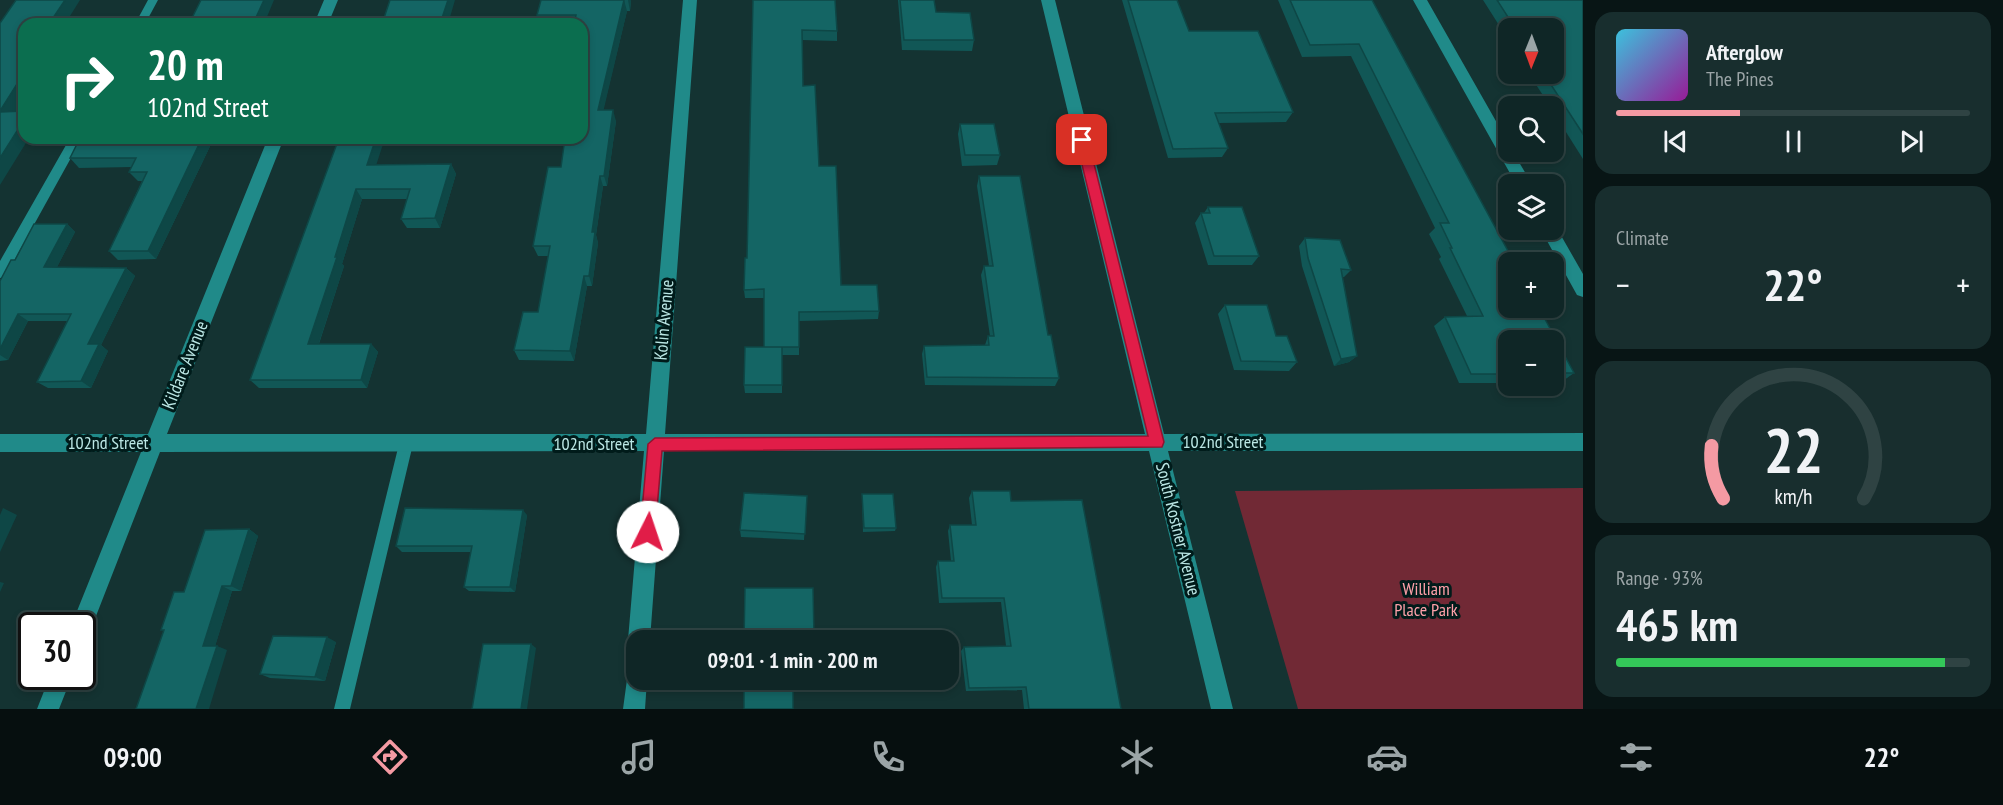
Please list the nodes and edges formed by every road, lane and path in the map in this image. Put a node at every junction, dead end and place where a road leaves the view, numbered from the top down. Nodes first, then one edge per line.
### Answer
1 (153, 0) edge
2 (331, 0) edge
3 (690, 0) edge
4 (1048, 0) edge
5 (1420, 0) edge
6 (143, 18) edge
7 (324, 18) edge
8 (73, 144) edge
9 (274, 144) edge
10 (1518, 174) edge
11 (1555, 240) edge
12 (0, 273) edge
13 (1583, 290) edge
14 (154, 442) junction
15 (1156, 442) junction
16 (1583, 442) edge
17 (0, 443) edge
18 (406, 444) junction
19 (655, 444) junction
20 (87, 612) edge
21 (640, 630) edge
22 (55, 690) edge
23 (635, 690) edge
24 (48, 709) edge
25 (342, 709) edge
26 (634, 709) edge
27 (1222, 709) edge

1 - 6 lane
2 - 7 street
3 - 19 street, Kolin Avenue
4 - 15 street, South Kostner Avenue
5 - 10 street
8 - 12 lane
9 - 14 street, Kildare Avenue
11 - 13 street
14 - 17 street, 102nd Street
14 - 18 street, 102nd Street
14 - 20 street, Kildare Avenue
15 - 16 street, 102nd Street
15 - 19 street, 102nd Street
15 - 27 street, South Kostner Avenue
18 - 19 street, 102nd Street
18 - 25 lane
19 - 21 street, Kolin Avenue
22 - 24 street
23 - 26 street

